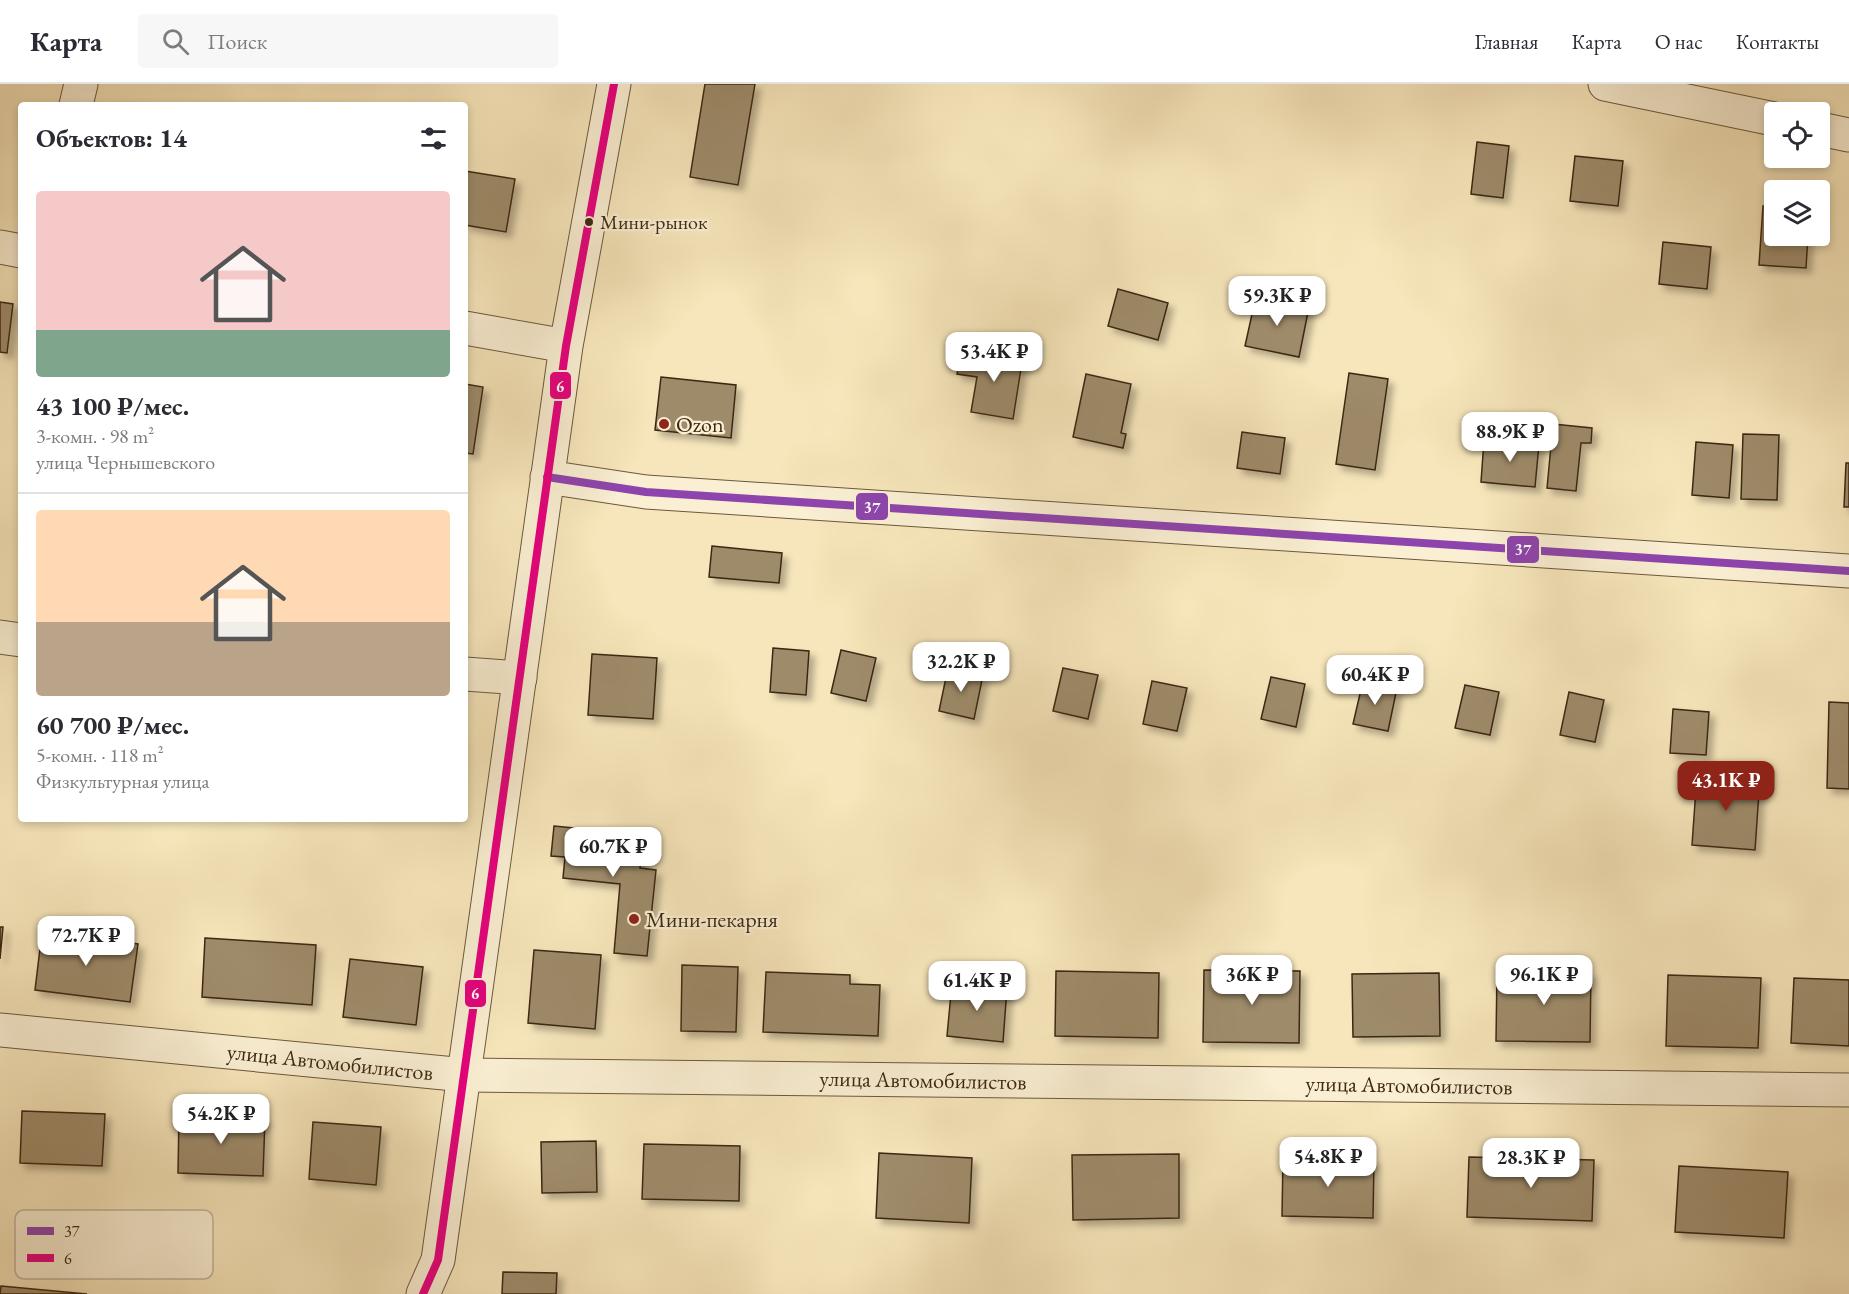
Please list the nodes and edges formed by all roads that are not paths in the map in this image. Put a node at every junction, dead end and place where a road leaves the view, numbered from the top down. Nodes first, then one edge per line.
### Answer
1 (81, 84) edge
2 (614, 84) edge
3 (1605, 84) edge
4 (77, 102) edge
5 (1764, 117) edge
6 (1830, 131) edge
7 (1849, 135) edge
8 (0, 247) edge
9 (18, 250) edge
10 (468, 329) edge
11 (566, 346) junction
12 (547, 477) junction
13 (1849, 571) edge
14 (0, 637) edge
15 (18, 640) edge
16 (468, 674) edge
17 (520, 678) junction
18 (0, 1030) edge
19 (465, 1075) junction
20 (1849, 1090) edge
21 (423, 1294) edge

1 - 4 street
2 - 11 street
3 - 5 street
6 - 7 street
8 - 9 street
10 - 11 street
11 - 12 street
12 - 13 street
12 - 17 street
14 - 15 street
16 - 17 street
17 - 19 street
18 - 19 street, улица Автомобилистов
19 - 20 street, улица Автомобилистов
19 - 21 street

